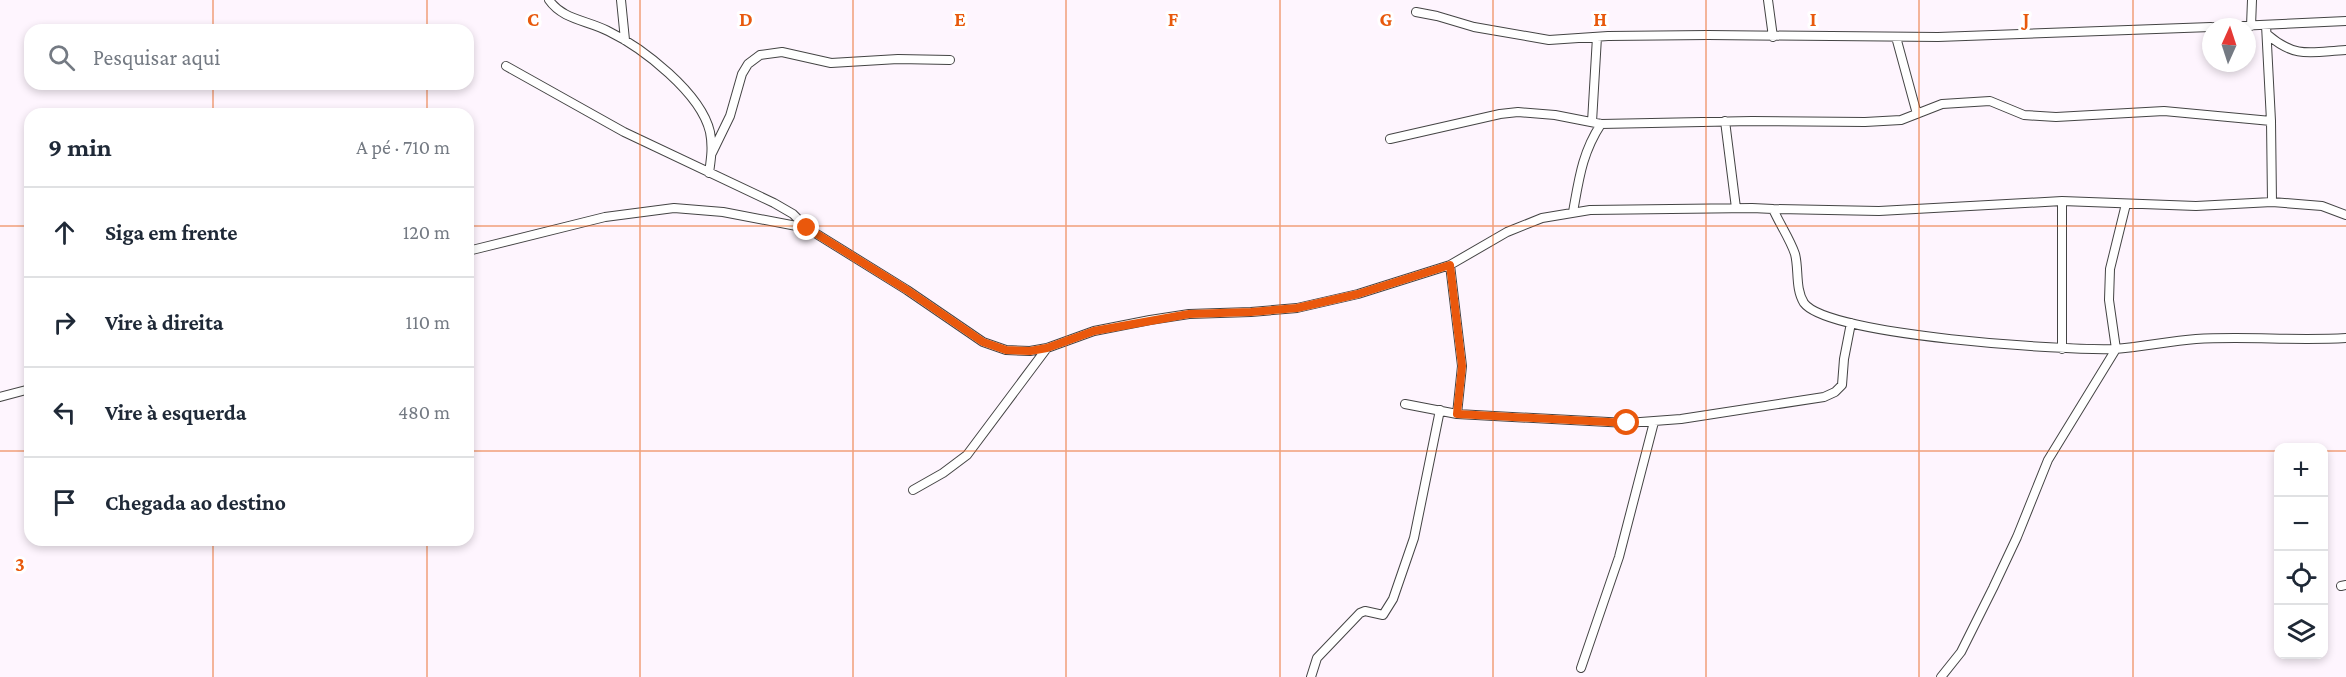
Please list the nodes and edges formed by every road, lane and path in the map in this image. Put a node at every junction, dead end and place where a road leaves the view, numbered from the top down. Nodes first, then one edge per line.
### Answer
1 (549, 0) edge
2 (621, 0) edge
3 (1768, 0) edge
4 (2252, 0) edge
5 (1416, 12) dead end
6 (2251, 18) edge
7 (2346, 21) edge
8 (2202, 27) edge
9 (2256, 27) edge
10 (2267, 30) junction
11 (1597, 37) junction
12 (1773, 37) junction
13 (1896, 37) junction
14 (625, 40) junction
15 (2346, 50) edge
16 (950, 60) dead end
17 (506, 66) dead end
18 (1917, 114) junction
19 (2271, 121) junction
20 (1725, 122) junction
21 (1596, 123) junction
22 (1390, 140) dead end
23 (712, 153) junction
24 (709, 173) junction
25 (2062, 201) junction
26 (2272, 202) junction
27 (2126, 204) junction
28 (1736, 208) junction
29 (1773, 209) junction
30 (1573, 212) junction
31 (2346, 215) edge
32 (807, 228) junction
33 (474, 249) edge
34 (1450, 265) junction
35 (1851, 323) junction
36 (2346, 338) edge
37 (1047, 348) junction
38 (2062, 348) junction
39 (2116, 349) junction
40 (24, 391) edge
41 (0, 397) edge
42 (1405, 404) dead end
43 (1440, 410) junction
44 (1457, 414) junction
45 (1654, 422) junction
46 (913, 490) dead end
47 (1581, 668) dead end
48 (1311, 677) edge
49 (1941, 677) edge

1 - 14 street
2 - 14 street
3 - 12 street
4 - 6 street
5 - 11 street
7 - 10 street
8 - 13 street
9 - 10 street
10 - 15 street
10 - 19 street
11 - 12 street
11 - 21 street
12 - 13 street
13 - 18 street
14 - 23 street
16 - 23 street
17 - 24 street
18 - 19 street
18 - 20 street
19 - 26 street
20 - 21 street
20 - 28 street
21 - 22 street
21 - 30 street
23 - 24 street
24 - 32 street
25 - 27 street
25 - 29 street
25 - 38 street
26 - 27 street
26 - 31 street
27 - 39 street
28 - 29 street
28 - 30 street
29 - 35 street
30 - 34 street
32 - 33 street
32 - 37 street
34 - 37 street
34 - 44 street
35 - 38 street
35 - 45 street
36 - 39 street
37 - 46 street
38 - 39 street
39 - 49 street
40 - 41 street
42 - 43 street
43 - 44 street
43 - 48 street
44 - 45 street
45 - 47 street

